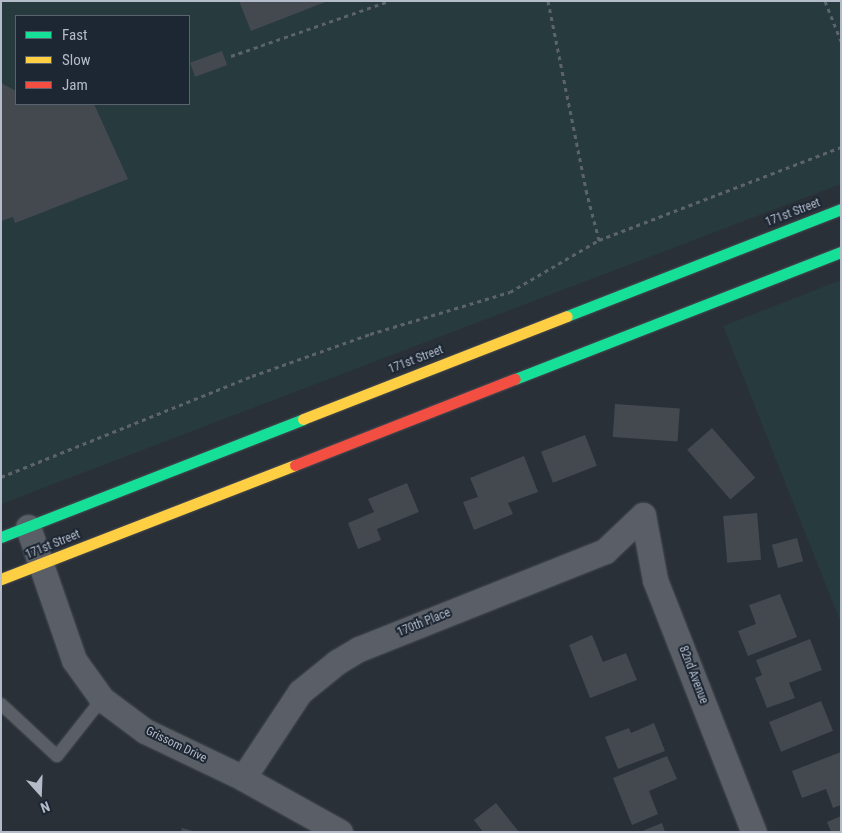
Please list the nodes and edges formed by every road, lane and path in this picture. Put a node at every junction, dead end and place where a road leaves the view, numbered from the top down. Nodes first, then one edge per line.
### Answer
1 (389, 1) edge
2 (548, 1) edge
3 (825, 1) edge
4 (841, 41) edge
5 (231, 56) dead end
6 (841, 147) edge
7 (841, 209) edge
8 (600, 240) junction
9 (841, 252) edge
10 (1, 477) edge
11 (643, 515) joint
12 (28, 527) junction
13 (1, 537) edge
14 (41, 565) junction
15 (1, 580) edge
16 (102, 699) junction
17 (1, 704) edge
18 (243, 778) junction
19 (340, 832) edge
20 (754, 832) edge

1 - 5 path
2 - 8 path
3 - 4 path
6 - 8 path
7 - 12 street, 171st Street
8 - 10 path
9 - 14 street, 171st Street
11 - 18 street, 170th Place
11 - 20 street, 82nd Avenue
12 - 13 street, 171st Street
12 - 14 street, Grissom Drive
14 - 15 street, 171st Street
14 - 16 street, Grissom Drive
16 - 17 lane
16 - 18 street, Grissom Drive
18 - 19 street, Grissom Drive

